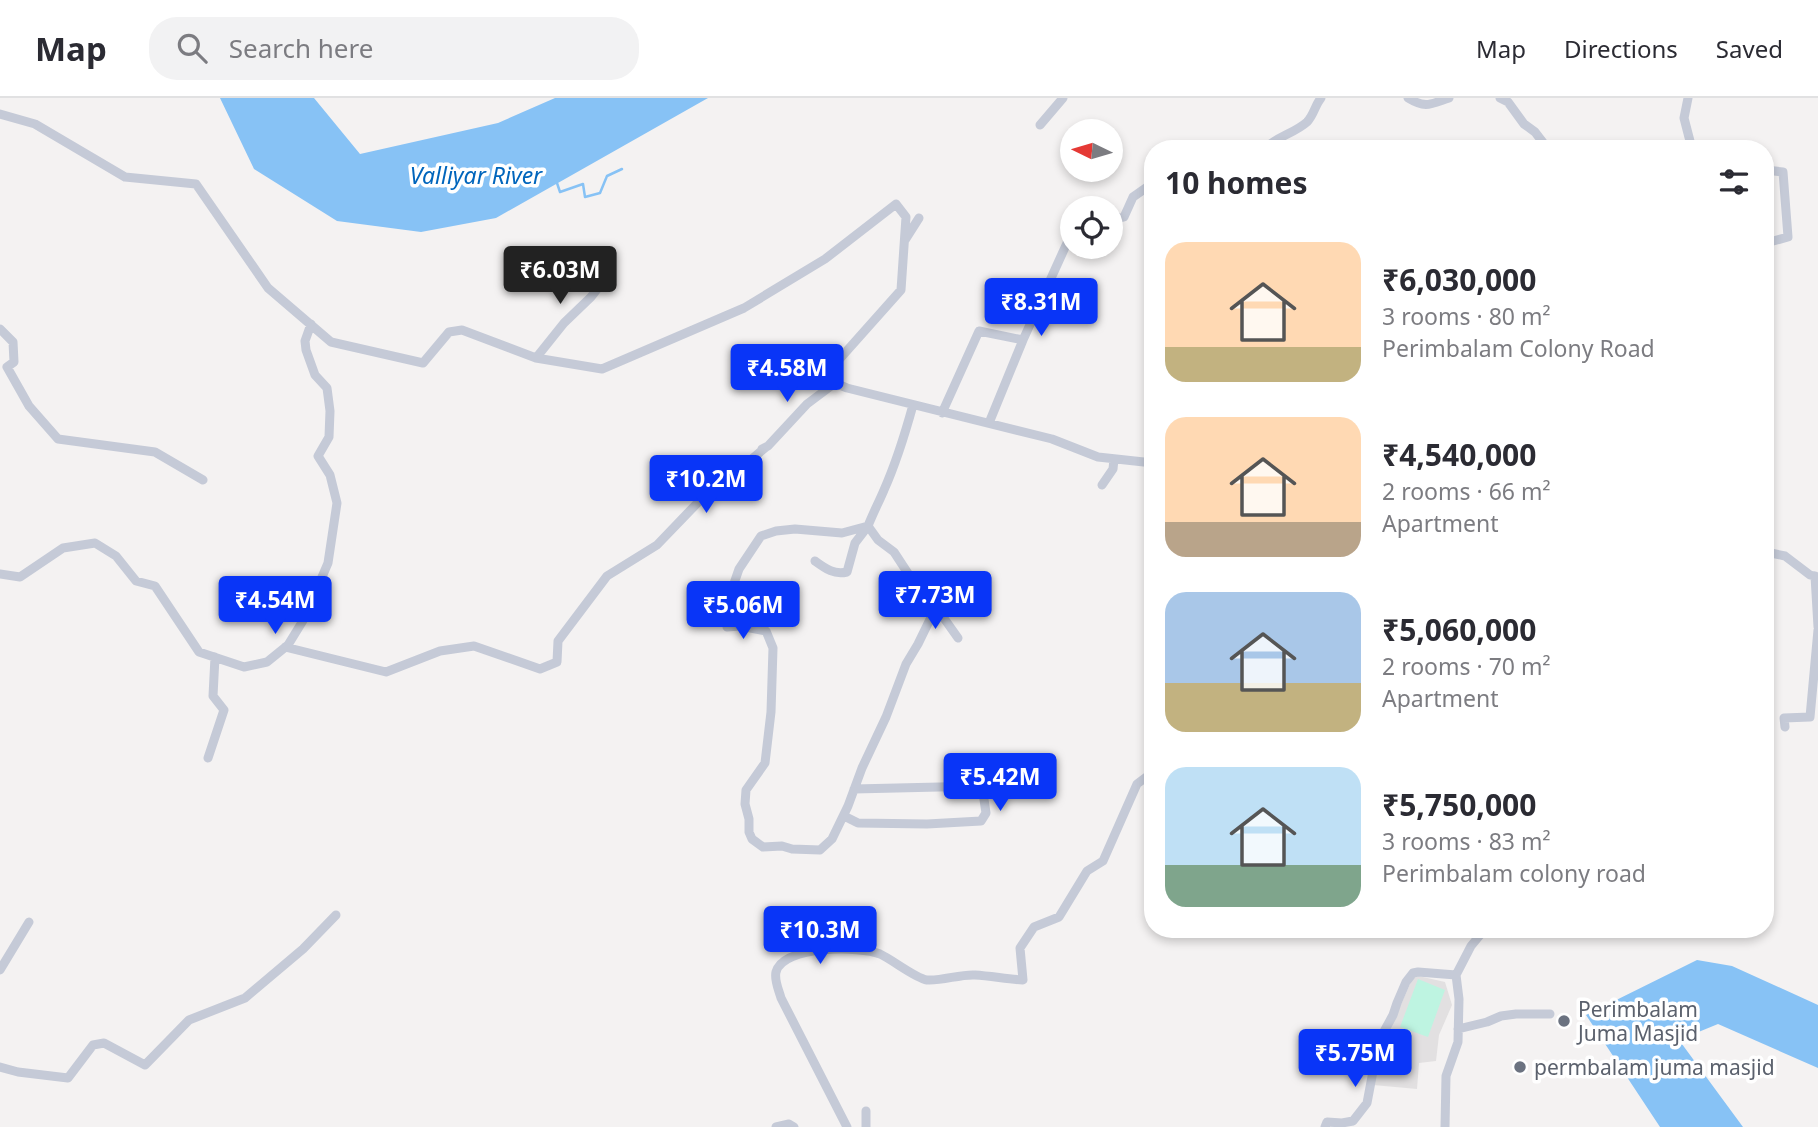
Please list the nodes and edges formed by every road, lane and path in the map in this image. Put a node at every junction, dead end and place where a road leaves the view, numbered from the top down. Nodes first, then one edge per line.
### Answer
1 (1063, 98) edge
2 (1321, 98) edge
3 (1408, 98) edge
4 (1449, 98) edge
5 (1500, 98) edge
6 (1688, 98) edge
7 (0, 114) edge
8 (1040, 125) dead end
9 (1276, 140) edge
10 (1541, 140) edge
11 (1690, 140) edge
12 (1774, 171) edge
13 (1144, 189) edge
14 (1123, 217) edge
15 (919, 218) dead end
16 (904, 241) junction
17 (1774, 241) edge
18 (1060, 258) edge
19 (609, 274) dead end
20 (311, 324) junction
21 (0, 330) edge
22 (1023, 340) junction
23 (536, 358) junction
24 (835, 383) junction
25 (912, 405) junction
26 (942, 413) junction
27 (989, 422) junction
28 (1114, 459) junction
29 (1144, 462) edge
30 (204, 480) dead end
31 (1102, 485) dead end
32 (868, 526) junction
33 (1774, 554) edge
34 (815, 561) dead end
35 (0, 574) edge
36 (1816, 576) edge
37 (936, 607) junction
38 (1818, 628) edge
39 (958, 638) dead end
40 (285, 647) junction
41 (215, 657) junction
42 (1814, 720) edge
43 (1785, 727) dead end
44 (208, 758) dead end
45 (1144, 779) edge
46 (854, 789) junction
47 (844, 816) junction
48 (336, 915) dead end
49 (29, 922) dead end
50 (1478, 938) edge
51 (0, 970) edge
52 (1456, 975) junction
53 (1550, 1014) dead end
54 (1458, 1029) junction
55 (0, 1067) edge
56 (866, 1111) dead end
57 (776, 1127) edge
58 (794, 1127) edge
59 (847, 1127) edge
60 (866, 1127) edge
61 (1325, 1127) edge
62 (1445, 1127) edge

1 - 8 street
2 - 9 street
3 - 4 street
5 - 10 street
6 - 11 street
7 - 20 street
12 - 17 street
13 - 14 street
15 - 16 street
16 - 23 street
16 - 24 street
18 - 22 street
19 - 23 street
20 - 23 street
20 - 40 street
21 - 30 street
22 - 26 street
22 - 27 street
24 - 25 street
24 - 40 street
25 - 26 street
25 - 32 street
26 - 27 street
27 - 28 street
28 - 29 street
28 - 31 street
32 - 34 street
32 - 37 street
32 - 47 street
33 - 36 street
35 - 41 street
36 - 38 street
37 - 39 street
37 - 46 street
38 - 42 street
40 - 41 street
41 - 44 street
42 - 43 street
45 - 59 street
46 - 47 street
46 - 47 street
48 - 55 street
49 - 51 street
50 - 52 street
52 - 54 street
52 - 61 street
53 - 54 street
54 - 62 street
56 - 60 street
57 - 58 street

